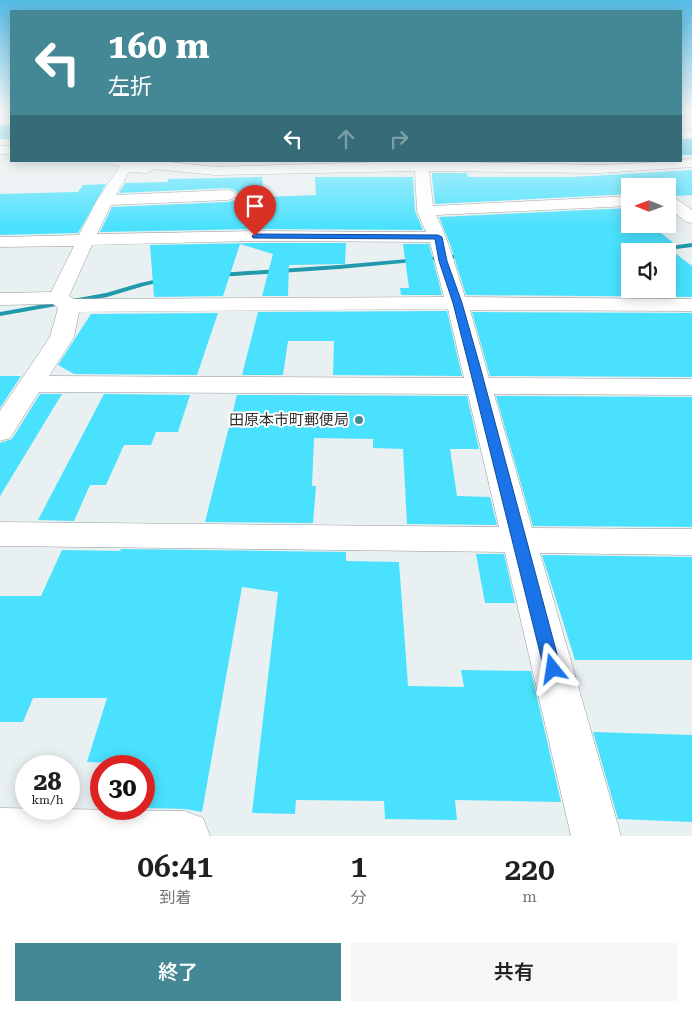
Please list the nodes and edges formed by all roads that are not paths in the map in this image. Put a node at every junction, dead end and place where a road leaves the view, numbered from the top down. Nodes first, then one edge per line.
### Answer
1 (123, 162) edge
2 (692, 163) edge
3 (421, 164) edge
4 (170, 168) junction
5 (228, 195) dead end
6 (692, 198) edge
7 (676, 199) edge
8 (105, 200) junction
9 (621, 201) edge
10 (676, 205) edge
11 (425, 211) junction
12 (692, 218) edge
13 (438, 237) junction
14 (87, 240) junction
15 (0, 242) edge
16 (0, 299) edge
17 (64, 302) junction
18 (458, 303) junction
19 (692, 305) edge
20 (32, 384) junction
21 (480, 386) junction
22 (692, 387) edge
23 (0, 432) edge
24 (0, 534) edge
25 (519, 540) junction
26 (692, 542) edge
27 (0, 833) edge
28 (185, 836) edge
29 (596, 836) edge

1 - 4 street
2 - 3 street
3 - 4 street
3 - 11 street
4 - 8 street
5 - 8 street
6 - 7 street
8 - 14 street
9 - 11 street
10 - 12 street
11 - 13 street
13 - 14 street
13 - 18 street
14 - 15 street
14 - 17 street
16 - 17 street
17 - 18 street
17 - 20 street
18 - 19 street
18 - 21 street
20 - 21 street
20 - 23 street
21 - 22 street
21 - 25 street
24 - 25 street
25 - 26 street
25 - 29 street
27 - 28 street

